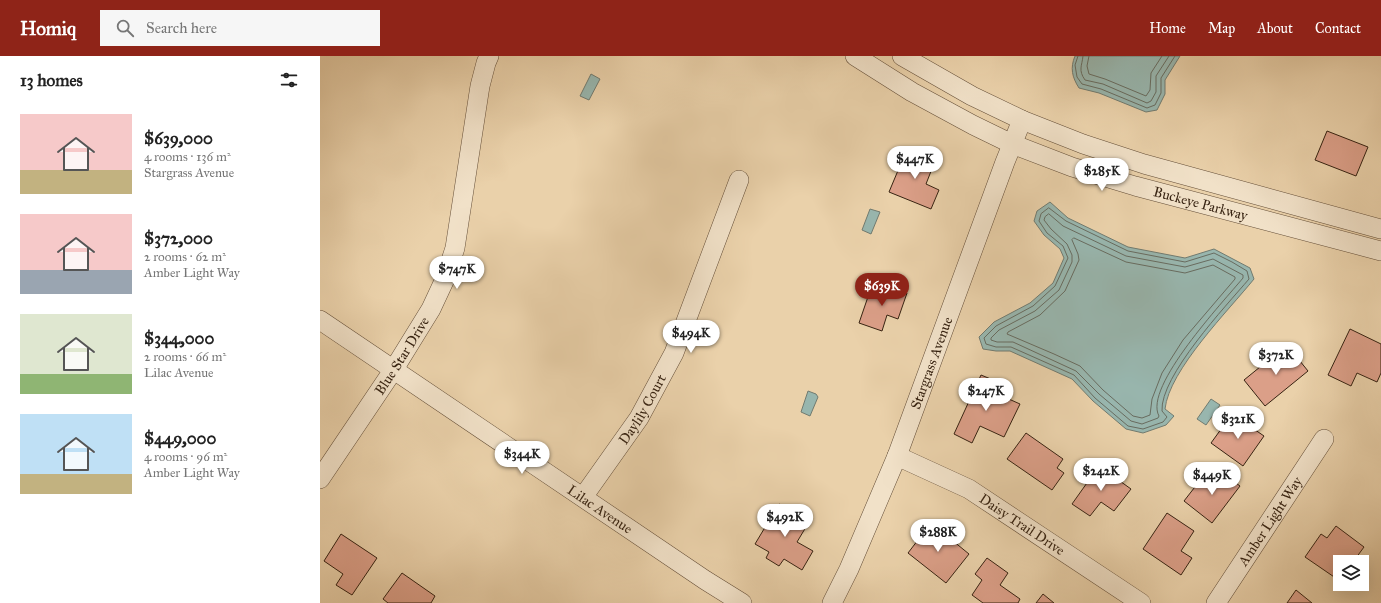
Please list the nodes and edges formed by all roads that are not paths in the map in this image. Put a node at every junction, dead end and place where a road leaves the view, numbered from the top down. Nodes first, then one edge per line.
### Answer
1 (489, 56) edge
2 (855, 56) edge
3 (902, 56) edge
4 (1022, 120) junction
5 (1012, 144) junction
6 (739, 180) dead end
7 (1381, 229) edge
8 (1381, 251) edge
9 (320, 320) edge
10 (394, 369) junction
11 (1324, 439) dead end
12 (897, 456) junction
13 (320, 479) edge
14 (583, 497) junction
15 (742, 603) edge
16 (832, 603) edge
17 (1141, 603) edge
18 (1216, 603) edge

1 - 10 street, Blue Star Drive
2 - 5 street, Buckeye Parkway
3 - 4 street, Buckeye Parkway
4 - 5 street, Stargrass Avenue
4 - 7 street, Buckeye Parkway
5 - 8 street, Buckeye Parkway
5 - 12 street, Stargrass Avenue
6 - 14 street, Daylily Court
9 - 10 street, Lilac Avenue
10 - 13 street, Blue Star Drive
10 - 14 street, Lilac Avenue
11 - 18 street, Amber Light Way
12 - 16 street, Stargrass Avenue
12 - 17 street, Daisy Trail Drive
14 - 15 street, Lilac Avenue

